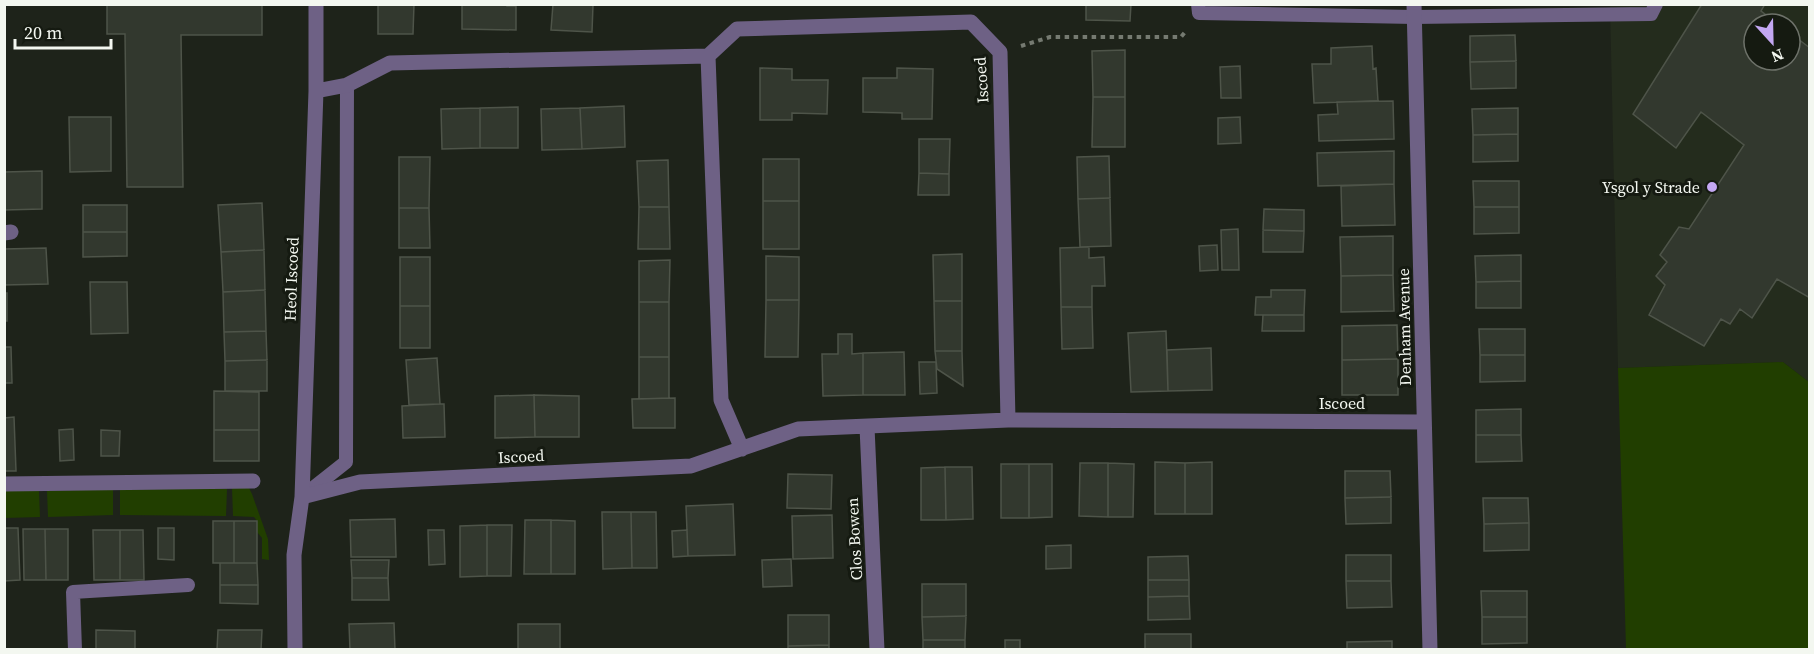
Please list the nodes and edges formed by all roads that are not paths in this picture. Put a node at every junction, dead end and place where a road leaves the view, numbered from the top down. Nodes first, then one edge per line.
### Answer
1 (316, 4) edge
2 (1656, 4) edge
3 (1198, 9) edge
4 (1414, 11) edge
5 (708, 56) junction
6 (347, 84) junction
7 (316, 91) junction
8 (1008, 420) junction
9 (1424, 422) junction
10 (867, 427) junction
11 (742, 448) junction
12 (253, 481) dead end
13 (4, 484) edge
14 (302, 497) junction
15 (188, 585) dead end
16 (75, 650) edge
17 (296, 650) edge
18 (877, 650) edge
19 (1430, 650) edge

1 - 7 street, Heol Iscoed
2 - 4 lane
3 - 4 lane
4 - 9 street, Denham Avenue
5 - 6 street
5 - 8 street, Iscoed
5 - 11 street
6 - 7 street
6 - 14 lane
7 - 14 street, Heol Iscoed
8 - 9 street, Iscoed
8 - 10 street, Iscoed
9 - 19 street, Denham Avenue
10 - 11 street, Iscoed
10 - 18 street, Clos Bowen
11 - 14 street, Iscoed
12 - 13 street
14 - 17 street, Heol Iscoed
15 - 16 lane

